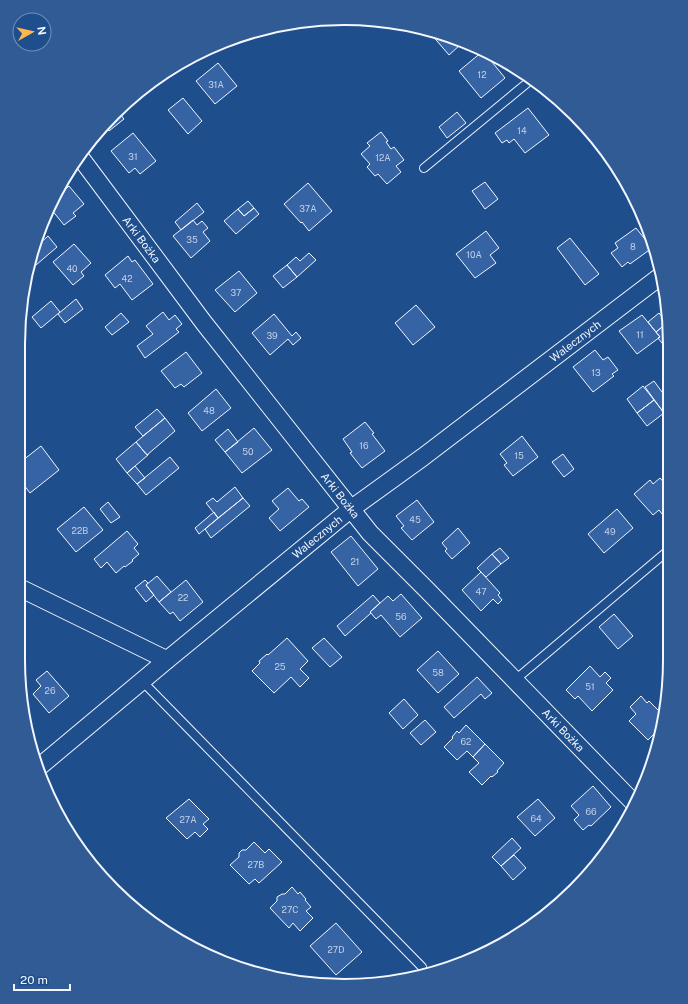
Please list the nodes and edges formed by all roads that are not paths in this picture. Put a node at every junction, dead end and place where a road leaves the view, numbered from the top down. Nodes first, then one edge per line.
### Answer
1 (527, 83) edge
2 (83, 161) edge
3 (424, 168) dead end
4 (656, 279) edge
5 (351, 510) junction
6 (663, 555) edge
7 (25, 590) edge
8 (167, 660) junction
9 (515, 680) junction
10 (142, 681) junction
11 (42, 764) edge
12 (631, 800) edge
13 (422, 967) dead end

1 - 3 lane
2 - 5 street, Arki Bożka
4 - 5 street, Walecznych
5 - 8 street, Walecznych
5 - 9 street, Arki Bożka
6 - 9 lane
7 - 8 street
8 - 10 street, Walecznych
9 - 12 street, Arki Bożka
10 - 11 street, Walecznych
10 - 13 lane

